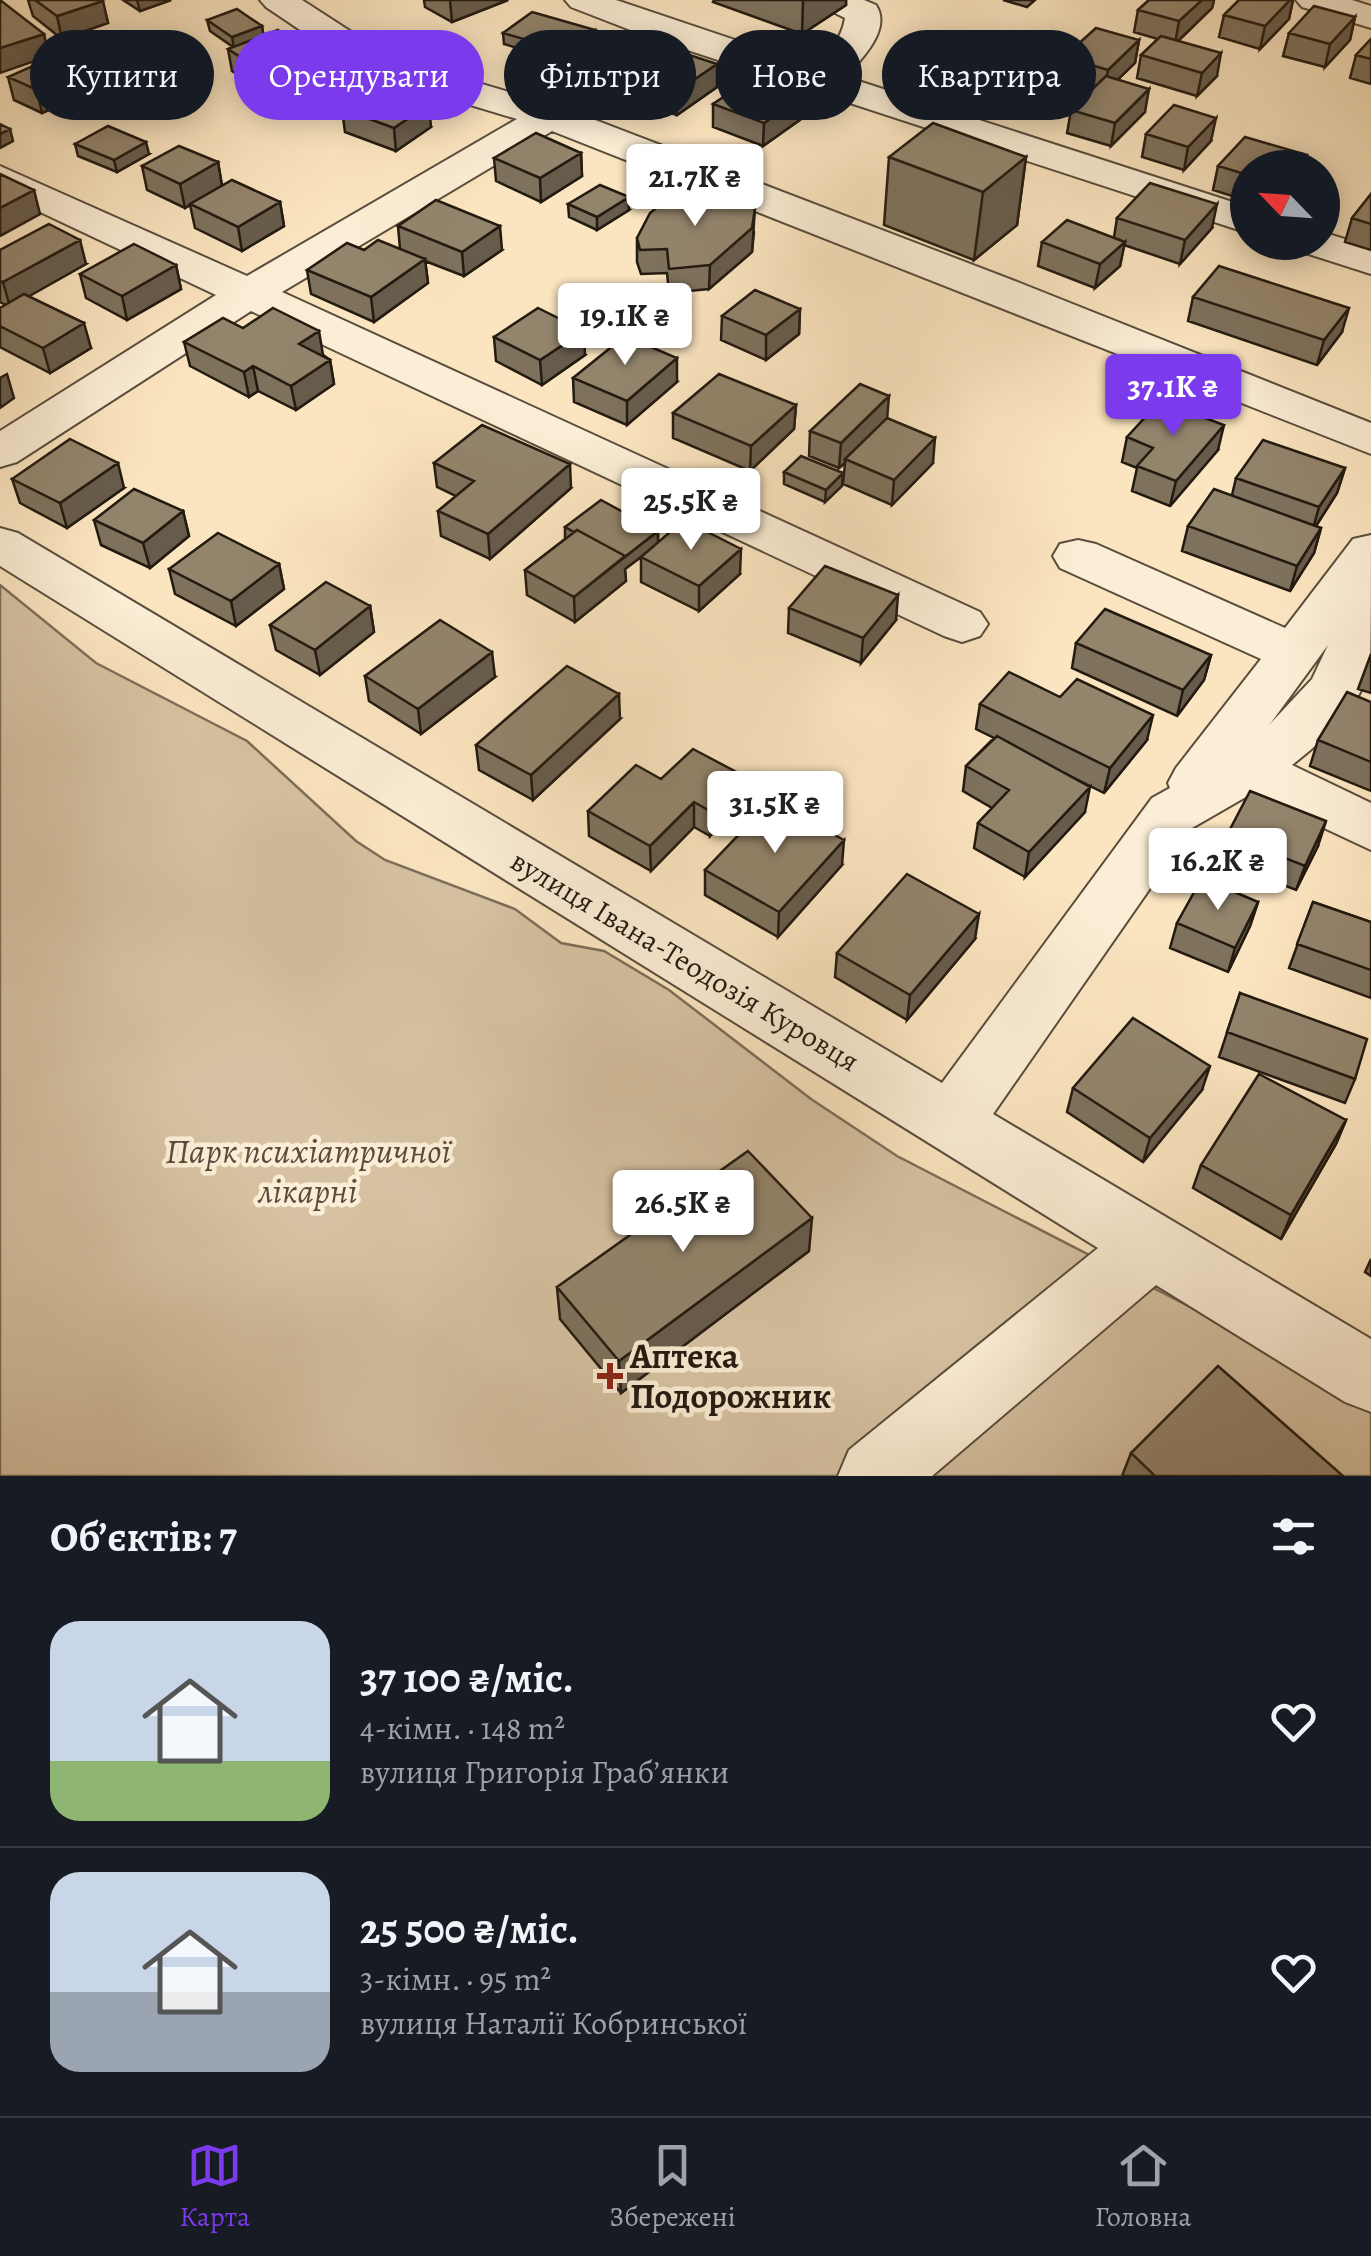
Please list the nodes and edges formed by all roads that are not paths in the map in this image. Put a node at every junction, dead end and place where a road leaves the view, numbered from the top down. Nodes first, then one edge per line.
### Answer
1 (278, 0) edge
2 (583, 0) edge
3 (835, 0) edge
4 (1314, 0) edge
5 (1371, 16) edge
6 (664, 30) edge
7 (861, 30) edge
8 (862, 95) edge
9 (504, 103) edge
10 (542, 120) edge
11 (559, 120) edge
12 (0, 178) edge
13 (1230, 215) edge
14 (1340, 251) edge
15 (1371, 261) edge
16 (249, 293) junction
17 (1371, 440) edge
18 (0, 452) edge
19 (0, 544) edge
20 (1371, 551) edge
21 (1078, 556) dead end
22 (1369, 609) edge
23 (962, 624) dead end
24 (1294, 653) junction
25 (1249, 768) junction
26 (1172, 813) junction
27 (1371, 828) edge
28 (950, 1122) junction
29 (1152, 1246) junction
30 (1371, 1378) edge
31 (874, 1476) edge

1 - 9 street
2 - 6 street
3 - 7 street
4 - 5 street
8 - 13 street
10 - 16 street
11 - 17 street
12 - 16 street
14 - 15 street
16 - 18 street
16 - 23 street
19 - 28 street, вулиця Івана-Теодозія Куровця
20 - 24 street
21 - 24 street
22 - 25 street
24 - 26 street
25 - 26 street
25 - 27 street
26 - 28 street
28 - 29 street, вулиця Івана-Теодозія Куровця
29 - 30 street, вулиця Івана-Теодозія Куровця
29 - 31 street

